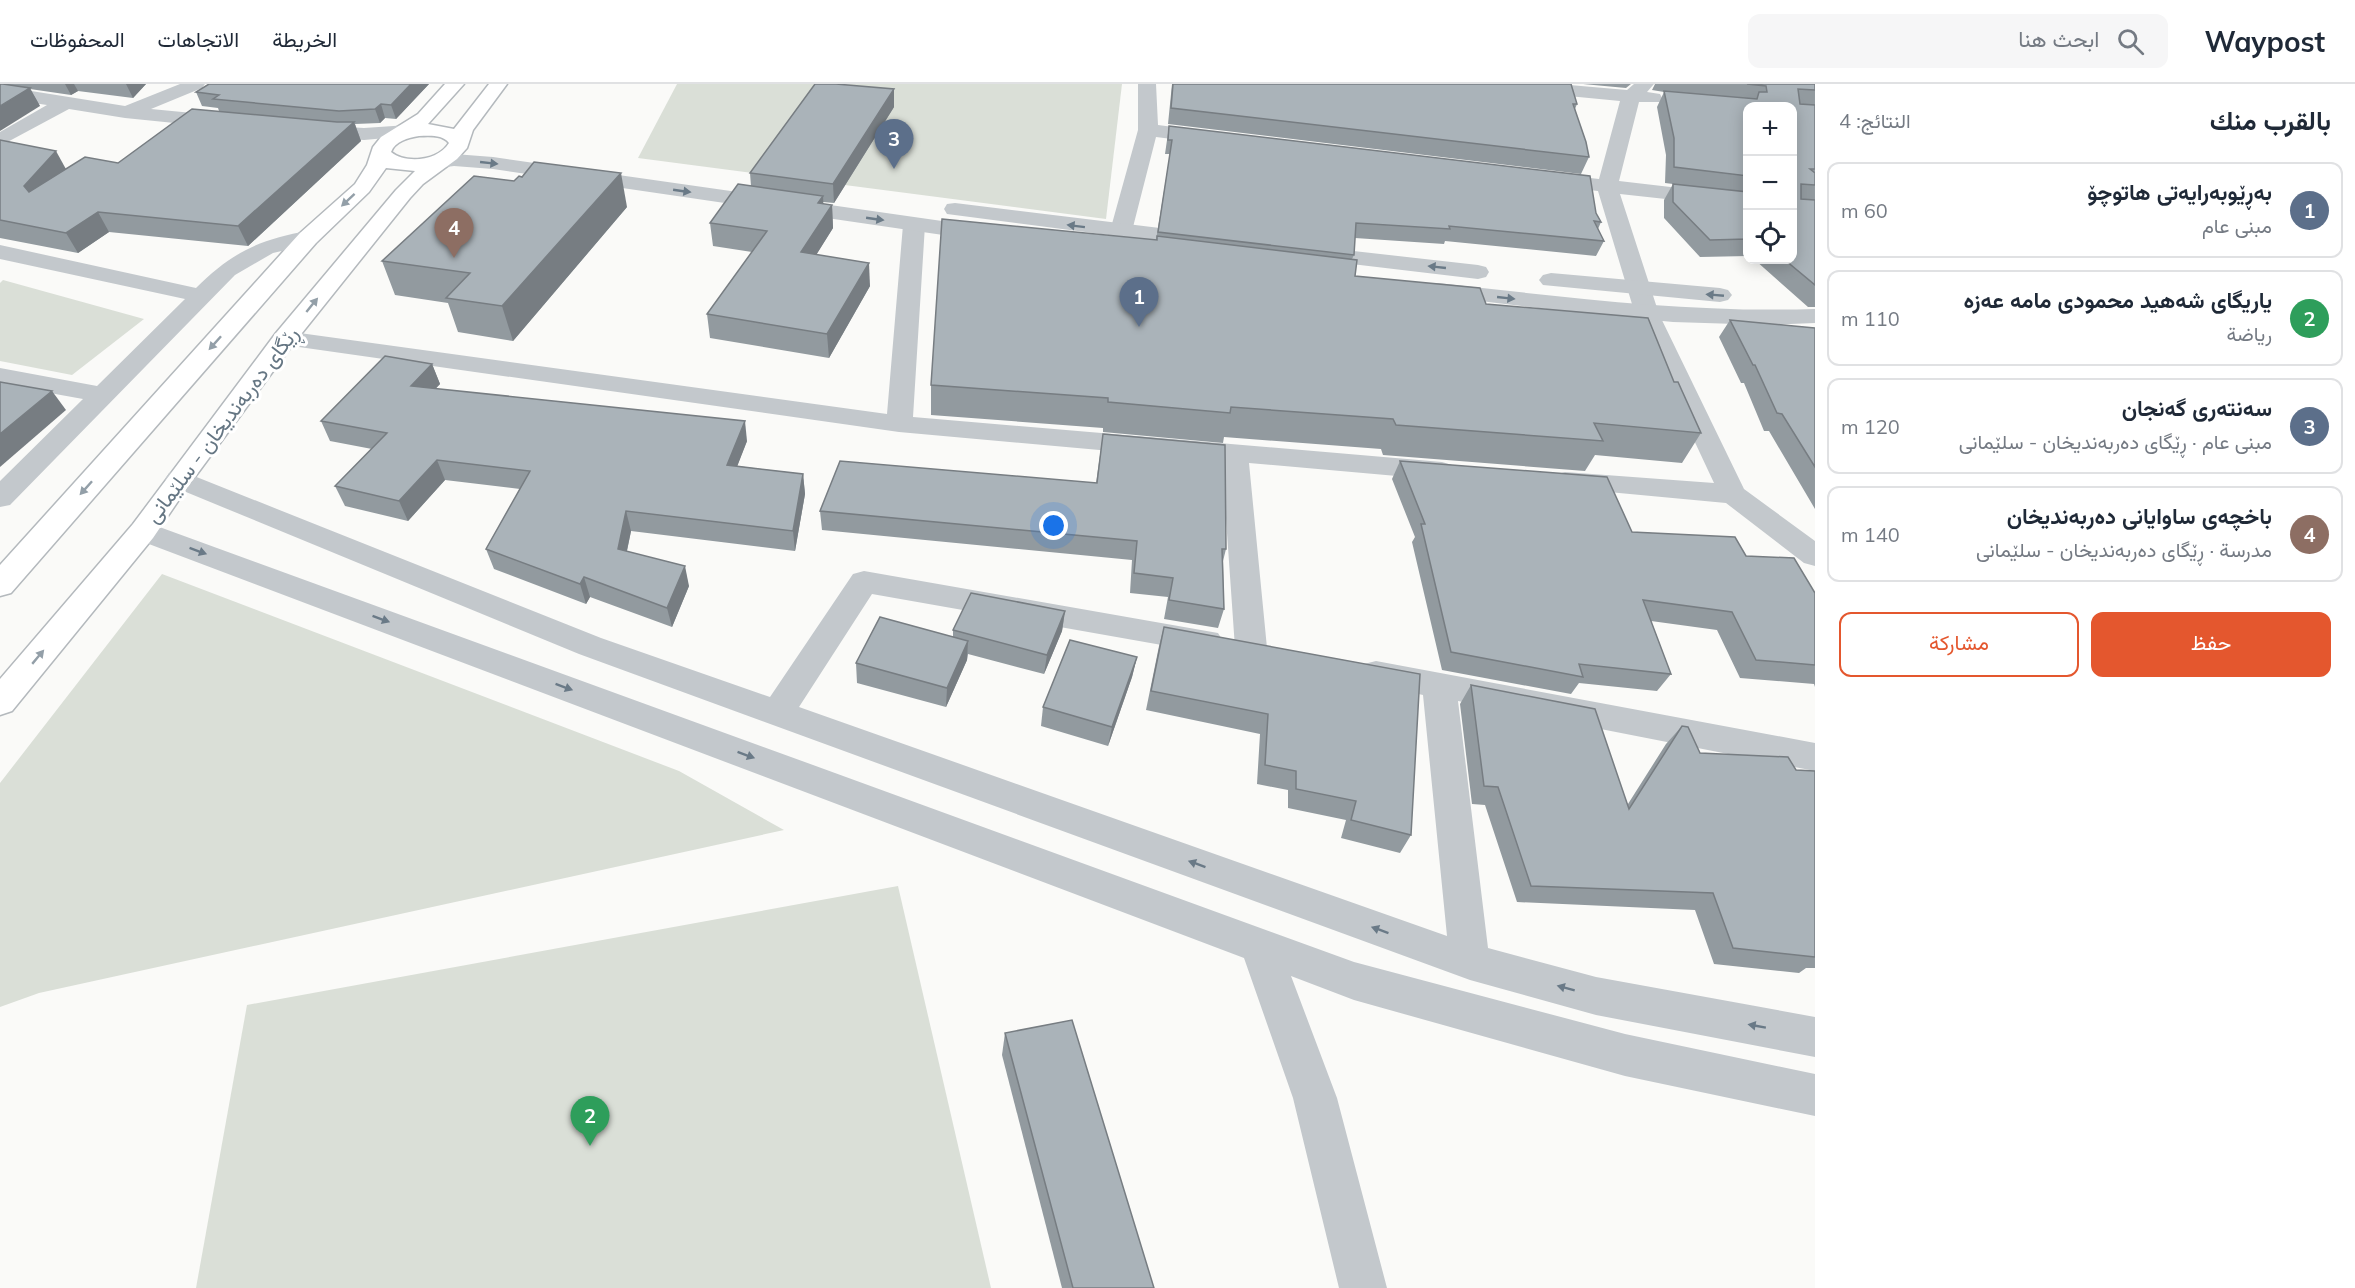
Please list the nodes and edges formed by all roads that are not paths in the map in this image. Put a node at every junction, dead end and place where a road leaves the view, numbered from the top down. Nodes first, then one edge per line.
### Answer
1 (165, 84) edge
2 (196, 84) edge
3 (455, 84) edge
4 (498, 84) edge
5 (1147, 84) edge
6 (1497, 84) edge
7 (1638, 90) edge
8 (0, 92) edge
9 (1666, 100) edge
10 (65, 103) junction
11 (125, 112) junction
12 (241, 123) edge
13 (298, 129) edge
14 (1148, 130) junction
15 (344, 134) junction
16 (0, 140) edge
17 (1231, 140) edge
18 (397, 141) junction
19 (449, 149) junction
20 (1525, 176) edge
21 (1607, 186) junction
22 (1743, 201) edge
23 (914, 225) junction
24 (1002, 236) edge
25 (308, 238) junction
26 (1026, 239) edge
27 (1049, 242) edge
28 (1226, 243) edge
29 (1116, 244) junction
30 (1284, 250) edge
31 (0, 252) edge
32 (1494, 273) dead end
33 (1528, 277) dead end
34 (1412, 287) edge
35 (203, 296) junction
36 (1768, 297) dead end
37 (1644, 301) junction
38 (1815, 316) edge
39 (285, 338) junction
40 (0, 376) edge
41 (104, 395) junction
42 (899, 424) junction
43 (1235, 454) junction
44 (1461, 472) edge
45 (179, 479) junction
46 (1544, 479) edge
47 (1733, 494) junction
48 (0, 498) edge
49 (143, 531) junction
50 (1811, 551) edge
51 (0, 585) edge
52 (1345, 667) edge
53 (1439, 685) junction
54 (0, 702) edge
55 (777, 714) junction
56 (1815, 758) edge
57 (1260, 947) junction
58 (1470, 962) junction
59 (1815, 1036) edge
60 (1815, 1095) edge
61 (1363, 1288) edge

1 - 11 street
2 - 11 street
3 - 18 highway
4 - 19 highway
5 - 14 street
6 - 7 street
7 - 9 street
7 - 21 street
8 - 10 street
10 - 11 street
10 - 16 street
11 - 12 street
13 - 15 street
14 - 17 street
14 - 29 street
15 - 18 street
15 - 18 street
18 - 19 highway
18 - 19 highway
18 -> 25 highway
19 -> 23 street
29 -> 19 street
39 -> 19 highway, ڕێگای دەربەندیخان - سلێمانی
20 - 21 street
21 - 22 street
21 - 37 street
23 - 24 street
23 - 42 street
25 - 35 street
25 -> 51 highway
26 - 27 street
28 - 29 street
32 -> 30 street
31 - 35 street
33 - 37 street
34 -> 37 street
35 - 41 street
36 -> 37 street
37 - 38 street
37 - 47 street
39 - 42 street
39 - 45 highway, ڕێگای دەربەندیخان - سلێمانی
40 - 41 street
41 - 48 street
42 - 43 street
43 - 44 street
43 - 55 street
45 - 49 highway, ڕێگای دەربەندیخان - سلێمانی
45 - 55 street
46 - 47 street
47 - 50 street
54 -> 49 highway, ڕێگای دەربەندیخان - سلێمانی
49 -> 57 street
52 - 53 street
53 - 56 street
53 - 58 street
58 -> 55 street
57 - 60 street
57 - 61 street
59 -> 58 street

